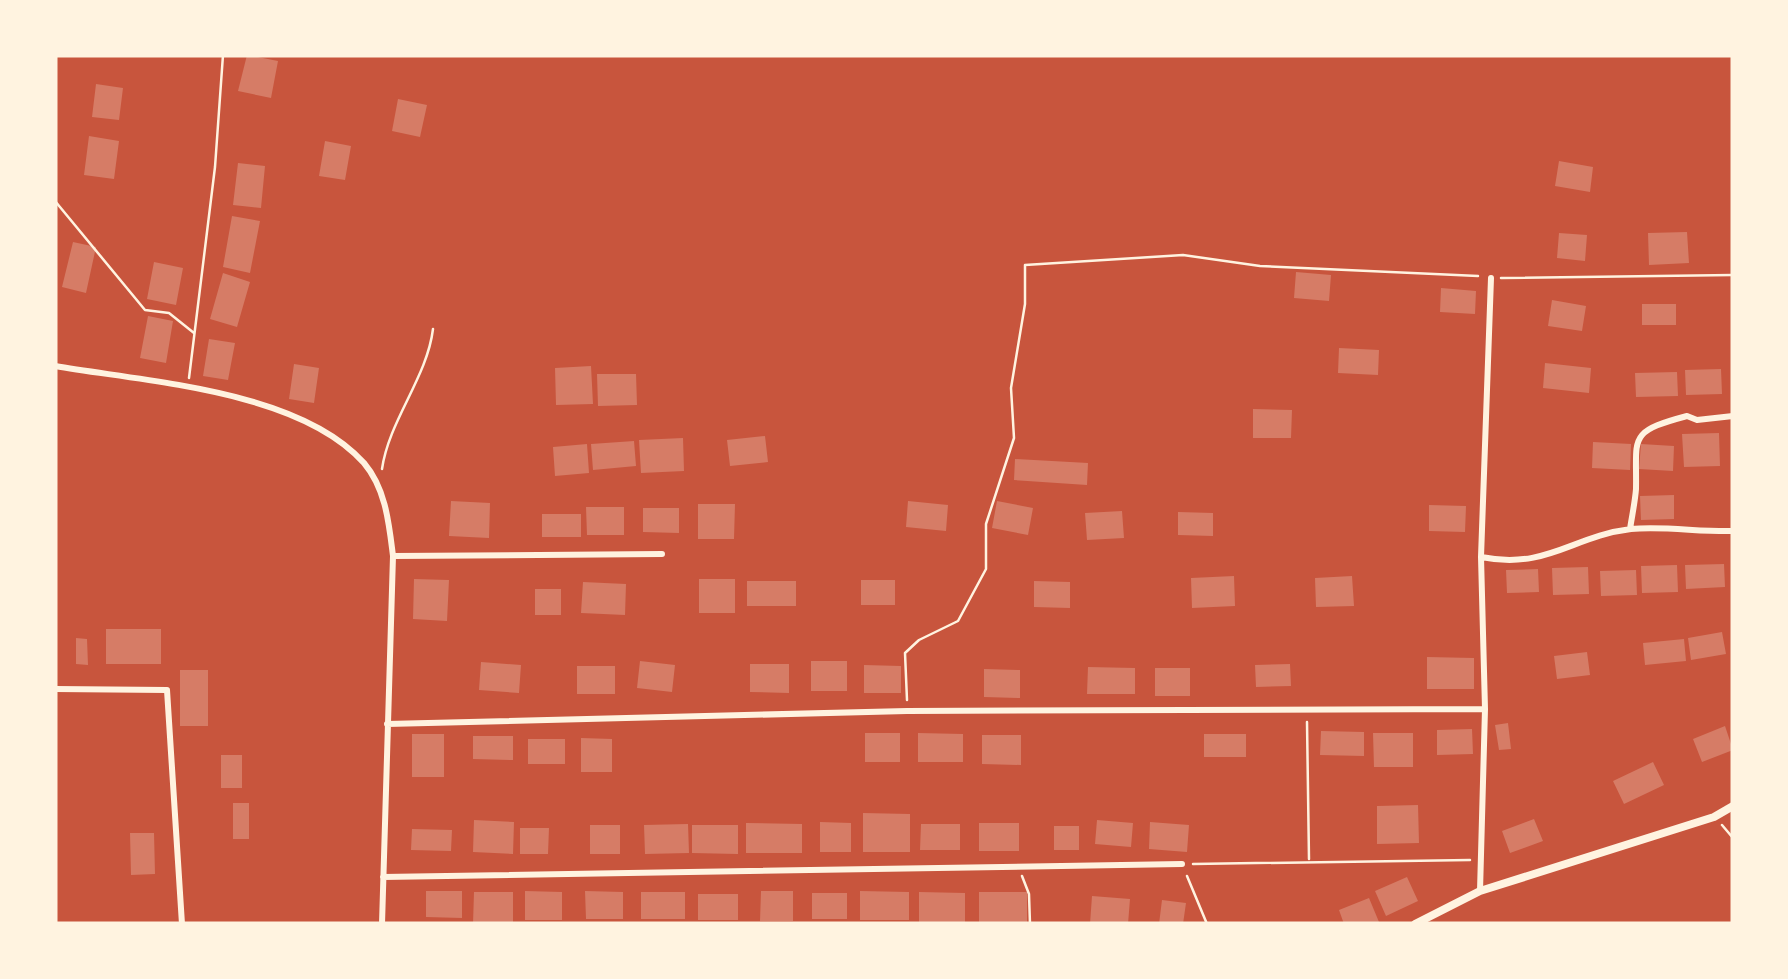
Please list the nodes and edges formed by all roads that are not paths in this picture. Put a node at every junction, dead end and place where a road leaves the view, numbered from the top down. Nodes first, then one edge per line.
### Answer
1 (1491, 278) road end
2 (55, 366) edge
3 (1733, 416) edge
4 (1630, 529) junction
5 (1733, 531) edge
6 (662, 554) dead end
7 (394, 556) junction
8 (1481, 557) junction
9 (55, 688) edge
10 (1485, 708) junction
11 (387, 724) junction
12 (1733, 806) edge
13 (1182, 864) road end
14 (382, 877) junction
15 (1480, 890) junction
16 (182, 924) edge
17 (382, 924) edge
18 (1415, 924) edge

1 - 8 street
2 - 7 street
3 - 4 street
4 - 5 street
4 - 8 street
6 - 7 street
7 - 11 street
8 - 10 street
9 - 16 street
10 - 11 street
10 - 15 street
11 - 14 street
12 - 15 street
13 - 14 street
14 - 17 street
15 - 18 street

